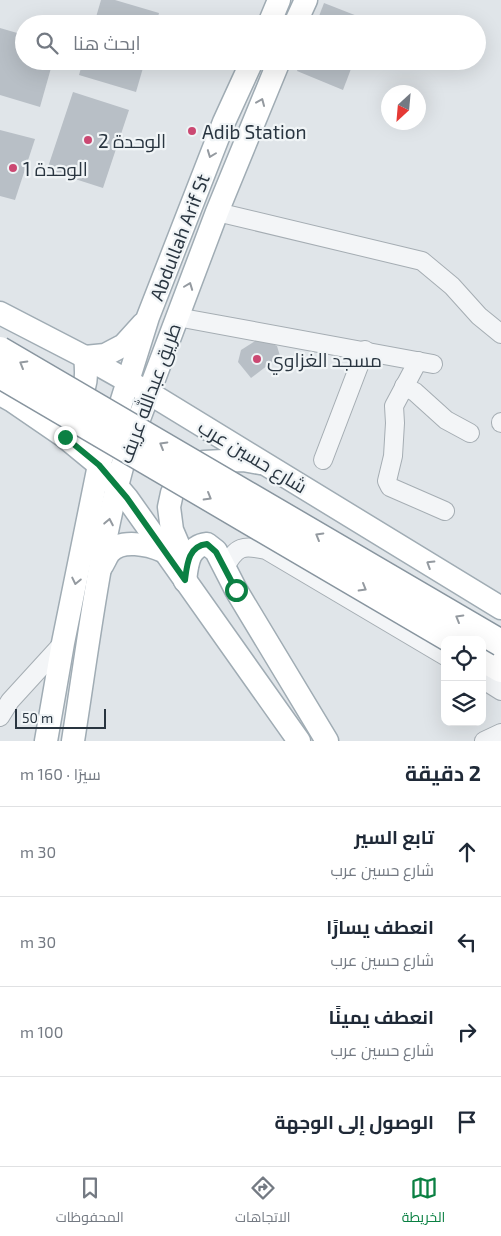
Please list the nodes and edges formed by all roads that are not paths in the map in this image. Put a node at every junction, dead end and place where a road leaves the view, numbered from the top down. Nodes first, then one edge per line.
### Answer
1 (279, 0) edge
2 (306, 0) edge
3 (272, 15) edge
4 (299, 15) edge
5 (248, 70) edge
6 (275, 70) edge
7 (217, 212) junction
8 (0, 313) edge
9 (148, 317) junction
10 (177, 317) junction
11 (501, 334) edge
12 (0, 350) edge
13 (365, 350) junction
14 (85, 356) junction
15 (0, 375) edge
16 (128, 381) junction
17 (404, 386) junction
18 (149, 393) junction
19 (6, 397) edge
20 (117, 416) joint
21 (470, 433) dead end
22 (65, 437) junction
23 (323, 460) dead end
24 (265, 464) junction
25 (99, 465) junction
26 (117, 486) junction
27 (445, 511) dead end
28 (87, 530) junction
29 (163, 551) junction
30 (225, 567) junction
31 (100, 570) junction
32 (186, 573) junction
33 (501, 608) edge
34 (445, 636) edge
35 (63, 643) junction
36 (501, 643) edge
37 (441, 654) edge
38 (486, 660) edge
39 (501, 668) edge
40 (484, 681) edge
41 (501, 691) edge
42 (0, 717) edge
43 (501, 733) edge
44 (46, 741) edge
45 (73, 741) edge
46 (299, 741) edge
47 (327, 741) edge
48 (484, 741) edge

1 - 3 main road
2 - 4 main road
5 -> 9 main road, Abdullah Arif St
7 -> 6 main road, طريق عبدالله عريف
10 -> 7 main road, طريق عبدالله عريف
7 - 11 street
8 - 14 main road, شارع حسين عرب
9 - 14 main road
9 - 16 main road, Abdullah Arif St
10 - 13 street
10 - 18 main road, طريق عبدالله عريف
36 -> 12 highway, bridge
13 - 17 street
13 - 23 street
14 - 16 main road, شارع حسين عرب
14 - 19 main road
15 -> 34 highway, bridge
16 - 18 main road, شارع حسين عرب
16 - 20 main road, Abdullah Arif St
17 - 21 street
17 - 27 street
18 - 24 main road, شارع حسين عرب
18 - 26 main road, طريق عبدالله عريف
19 - 22 main road
20 - 25 main road, طريق عبدالله عريف
22 - 25 main road
22 - 28 main road
24 - 32 main road
33 -> 24 main road, شارع حسين عرب
25 - 26 main road
25 - 28 main road, طريق عبدالله عريف
26 - 29 main road
31 -> 26 main road, طريق عبدالله عريف
28 -> 35 main road, طريق عبدالله عريف
29 - 31 main road
29 - 32 main road
30 - 32 main road
30 - 37 street
30 - 47 main road
31 - 45 main road, طريق عبدالله عريف
32 - 46 main road
35 - 42 street
35 - 44 main road, طريق عبدالله عريف
38 - 39 highway
40 - 41 street
43 - 48 street

